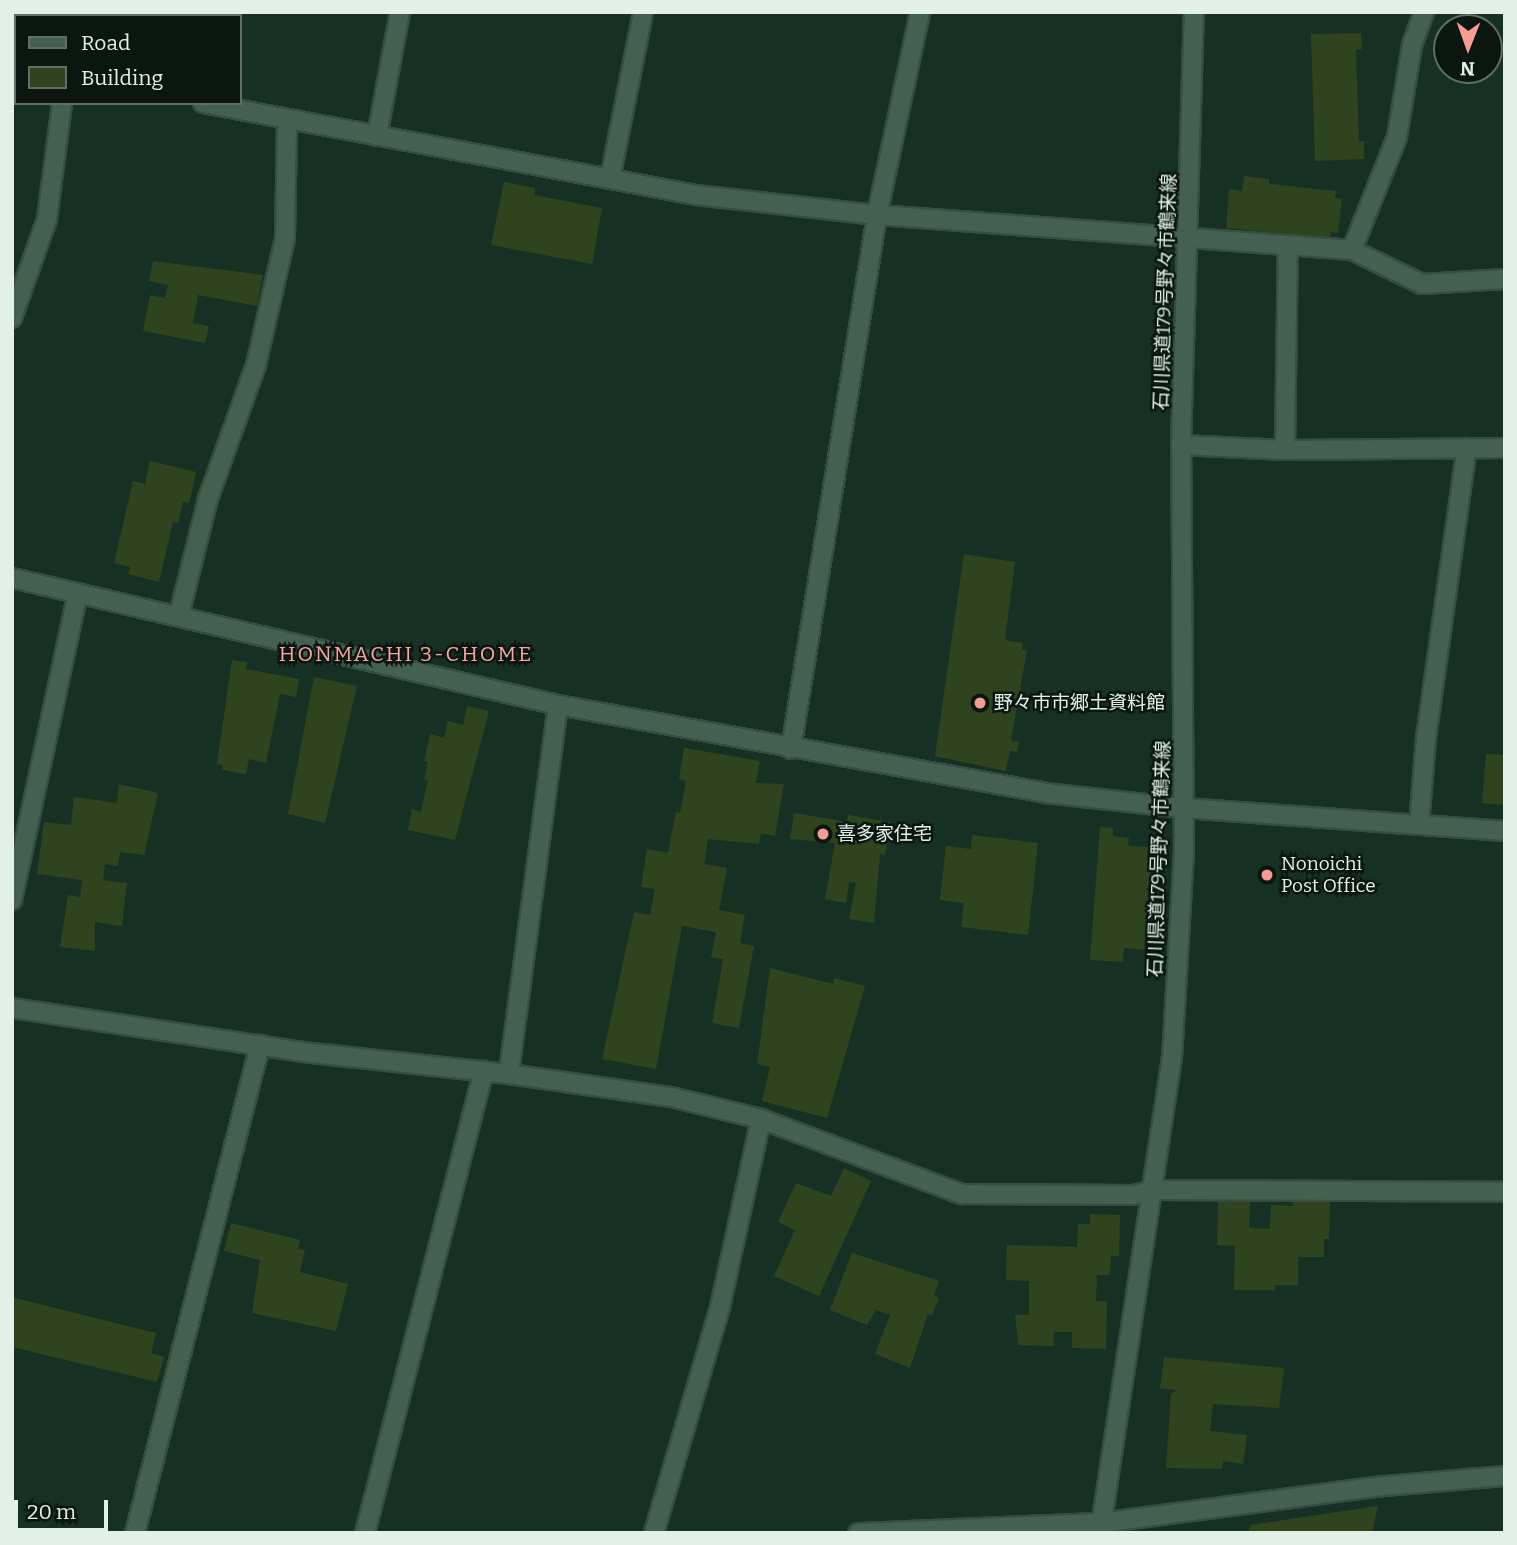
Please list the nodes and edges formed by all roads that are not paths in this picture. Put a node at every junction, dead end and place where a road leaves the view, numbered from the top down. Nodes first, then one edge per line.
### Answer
1 (400, 12) edge
2 (643, 12) edge
3 (920, 12) edge
4 (1194, 12) edge
5 (1424, 12) edge
6 (62, 105) edge
7 (214, 105) edge
8 (287, 119) junction
9 (377, 136) junction
10 (610, 179) junction
11 (877, 215) junction
12 (1189, 239) junction
13 (1288, 246) junction
14 (1352, 250) junction
15 (1505, 279) edge
16 (12, 318) edge
17 (1181, 445) junction
18 (1505, 447) edge
19 (1467, 448) junction
20 (1285, 450) junction
21 (12, 578) edge
22 (78, 593) junction
23 (179, 615) junction
24 (558, 705) junction
25 (791, 749) junction
26 (1184, 808) junction
27 (1419, 825) junction
28 (1505, 831) edge
29 (12, 900) edge
30 (12, 1008) edge
31 (260, 1045) junction
32 (484, 1071) junction
33 (509, 1074) junction
34 (761, 1119) junction
35 (1154, 1190) junction
36 (1505, 1192) edge
37 (1505, 1476) edge
38 (1101, 1528) edge
39 (135, 1533) edge
40 (365, 1533) edge
41 (654, 1533) edge
42 (858, 1533) edge
43 (1142, 1533) edge

1 - 9 street
2 - 10 street
3 - 11 street
4 - 12 street, 石川県道179号野々市鶴来線
5 - 14 street
6 - 16 street
7 - 8 street
8 - 9 street
8 - 23 street
9 - 10 street
10 - 11 street
11 - 12 street
11 - 25 street
12 - 13 street
12 - 17 street, 石川県道179号野々市鶴来線
13 - 14 street
13 - 20 street
14 - 15 street
17 - 20 street
17 - 26 street, 石川県道179号野々市鶴来線
18 - 19 street
19 - 20 street
19 - 27 street
21 - 22 street
22 - 23 street
22 - 29 street
23 - 24 street
24 - 25 street
24 - 33 street
25 - 26 street
26 - 27 street
26 - 35 street, 石川県道179号野々市鶴来線
27 - 28 street
30 - 31 street
31 - 32 street
31 - 39 street
32 - 33 street
32 - 40 street
33 - 34 street
34 - 35 street
34 - 41 street
35 - 36 street
35 - 38 street, 石川県道179号野々市鶴来線
37 - 38 street
38 - 42 street
38 - 43 street

